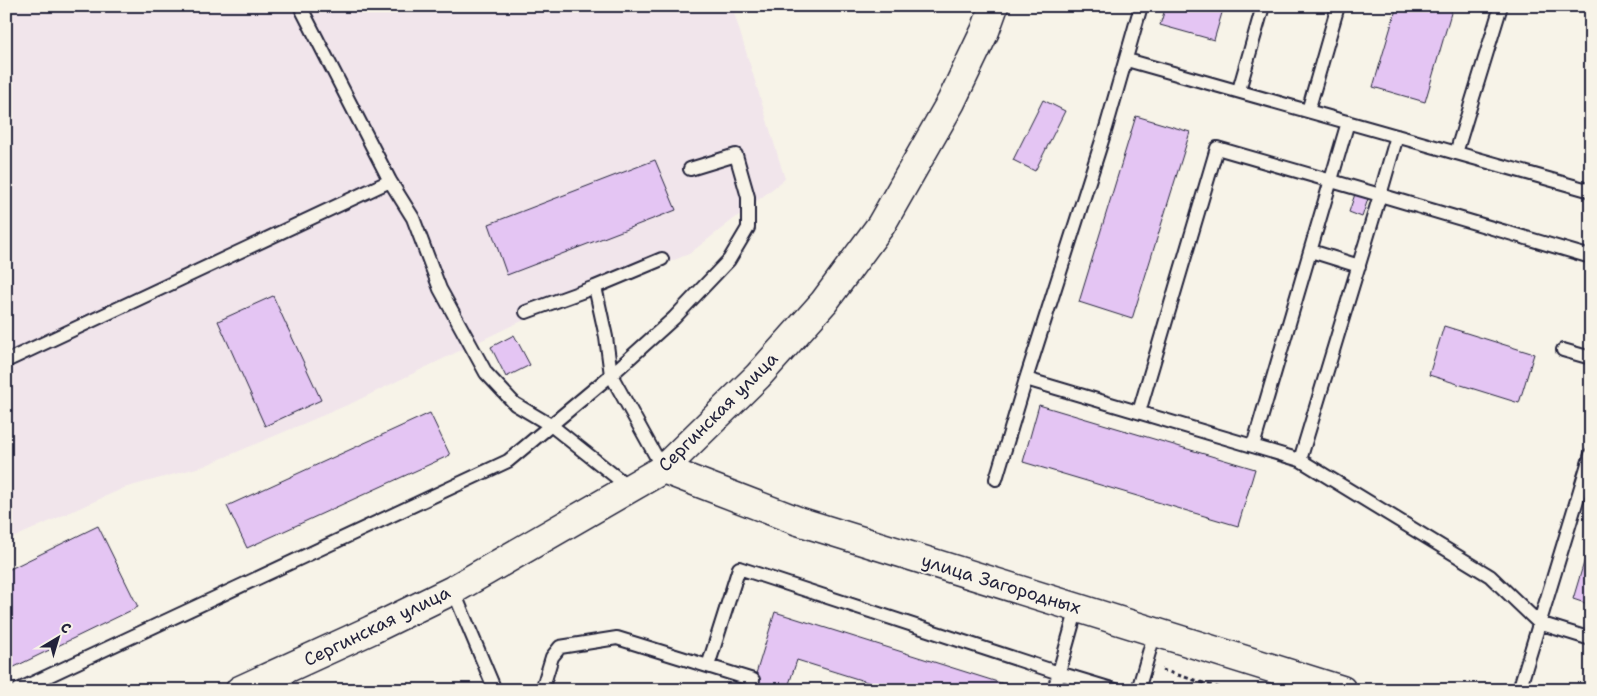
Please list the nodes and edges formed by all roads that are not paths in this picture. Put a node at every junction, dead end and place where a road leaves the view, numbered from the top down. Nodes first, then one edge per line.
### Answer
1 (300, 6) edge
2 (994, 6) edge
3 (1141, 6) edge
4 (1264, 6) edge
5 (1338, 6) edge
6 (1502, 6) edge
7 (1127, 60) junction
8 (1239, 90) junction
9 (1308, 111) junction
10 (1348, 122) junction
11 (1396, 136) junction
12 (1456, 153) junction
13 (690, 169) dead end
14 (390, 181) junction
15 (1332, 181) junction
16 (1591, 191) edge
17 (1380, 195) junction
18 (1312, 250) junction
19 (1591, 257) edge
20 (662, 259) dead end
21 (1359, 266) junction
22 (595, 287) junction
23 (526, 312) dead end
24 (1564, 350) dead end
25 (1591, 358) edge
26 (6, 361) edge
27 (610, 375) junction
28 (1026, 379) junction
29 (1139, 412) junction
30 (552, 426) junction
31 (1253, 446) junction
32 (1591, 454) edge
33 (1300, 460) junction
34 (663, 469) junction
35 (996, 479) dead end
36 (630, 488) junction
37 (453, 590) junction
38 (1077, 608) junction
39 (1539, 623) junction
40 (1155, 632) junction
41 (1591, 639) edge
42 (708, 666) junction
43 (1058, 673) junction
44 (753, 680) dead end
45 (18, 690) edge
46 (240, 690) edge
47 (495, 690) edge
48 (542, 690) edge
49 (1054, 690) edge
50 (1115, 690) edge
51 (1138, 690) edge
52 (1342, 690) edge
53 (1519, 690) edge

1 - 14 lane
2 - 34 main road, Сергинская улица
3 - 7 lane
4 - 8 lane
5 - 9 lane
6 - 12 lane
7 - 8 lane
7 - 28 lane
8 - 9 lane
9 - 10 lane
10 - 11 lane
10 - 15 lane
11 - 12 lane
11 - 17 lane
12 - 16 lane
13 - 27 lane
14 - 26 lane
14 - 30 lane
15 - 17 lane
15 - 18 lane
15 - 29 lane
17 - 19 lane
17 - 21 lane
18 - 21 lane
18 - 31 lane
20 - 22 lane
21 - 33 lane
22 - 23 lane
22 - 27 lane
24 - 25 lane
27 - 30 lane
27 - 34 lane
28 - 29 lane
28 - 35 lane
29 - 31 lane
30 - 36 lane
30 - 45 lane
31 - 33 lane
32 - 39 lane
33 - 39 lane
34 - 36 main road, Сергинская улица
34 - 38 main road, улица Загородных
36 - 37 main road, Сергинская улица
37 - 46 main road, Сергинская улица
37 - 47 lane
38 - 40 main road, улица Загородных
38 - 43 lane
39 - 41 lane
39 - 53 lane
40 - 51 lane
40 - 52 main road, улица Загородных
42 - 43 lane
42 - 44 lane
42 - 48 lane
43 - 49 lane
43 - 50 lane

